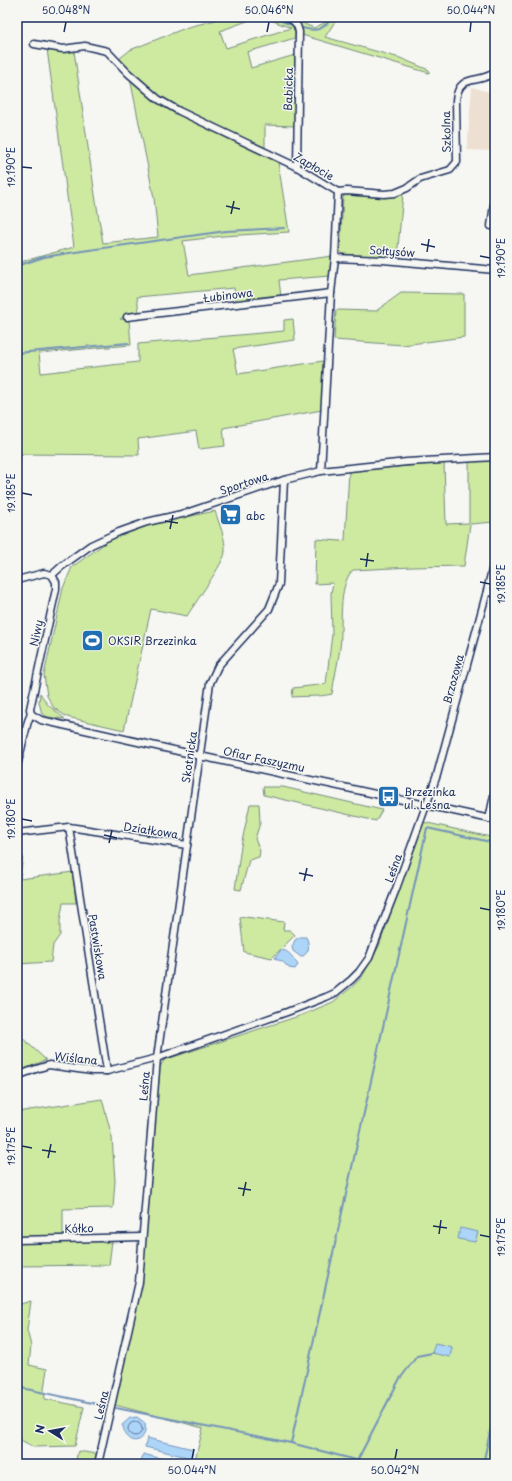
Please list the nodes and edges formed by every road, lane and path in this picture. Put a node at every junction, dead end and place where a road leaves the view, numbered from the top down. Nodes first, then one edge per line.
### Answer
1 (286, 17) edge
2 (34, 44) dead end
3 (495, 72) edge
4 (297, 167) junction
5 (338, 192) junction
6 (495, 198) edge
7 (491, 226) dead end
8 (336, 258) junction
9 (495, 270) edge
10 (332, 292) junction
11 (127, 318) dead end
12 (495, 457) edge
13 (321, 471) junction
14 (284, 480) junction
15 (495, 557) edge
16 (52, 575) junction
17 (17, 580) edge
18 (487, 591) junction
19 (495, 594) edge
20 (31, 714) junction
21 (200, 756) junction
22 (17, 766) edge
23 (495, 791) edge
24 (426, 805) junction
25 (492, 819) edge
26 (69, 827) junction
27 (17, 833) edge
28 (187, 845) junction
29 (157, 1058) junction
30 (107, 1071) junction
31 (17, 1076) edge
32 (142, 1237) junction
33 (17, 1240) edge
34 (98, 1464) edge

1 - 4 street, Babicka
2 - 4 street, Zapłocie
3 - 5 street, Szkolna
4 - 5 street, Zapłocie
5 - 8 street, Zapłocie
6 - 7 street
8 - 9 street, Sołtysów
8 - 10 street, Zapłocie
10 - 11 street, Łubinowa
10 - 13 street, Zapłocie
12 - 13 street, Sportowa
13 - 14 street, Sportowa
14 - 16 street, Sportowa
14 - 21 street, Skotnicka
15 - 18 street, Brzozowa
16 - 17 street
16 - 20 street, Niwy
18 - 19 street
18 - 24 street, Brzozowa
20 - 21 street, Ofiar Faszyzmu
20 - 22 street, Niwy
21 - 24 street, Ofiar Faszyzmu
21 - 28 street, Skotnicka
23 - 25 street
24 - 25 street, Ofiar Faszyzmu
24 - 29 street, Leśna
26 - 27 street, Działkowa
26 - 28 street, Działkowa
26 - 30 street, Pastwiskowa
28 - 29 street, Skotnicka
29 - 30 street, Wiślana
29 - 32 street, Leśna
30 - 31 street, Wiślana
32 - 33 street, Kółko
32 - 34 street, Leśna

